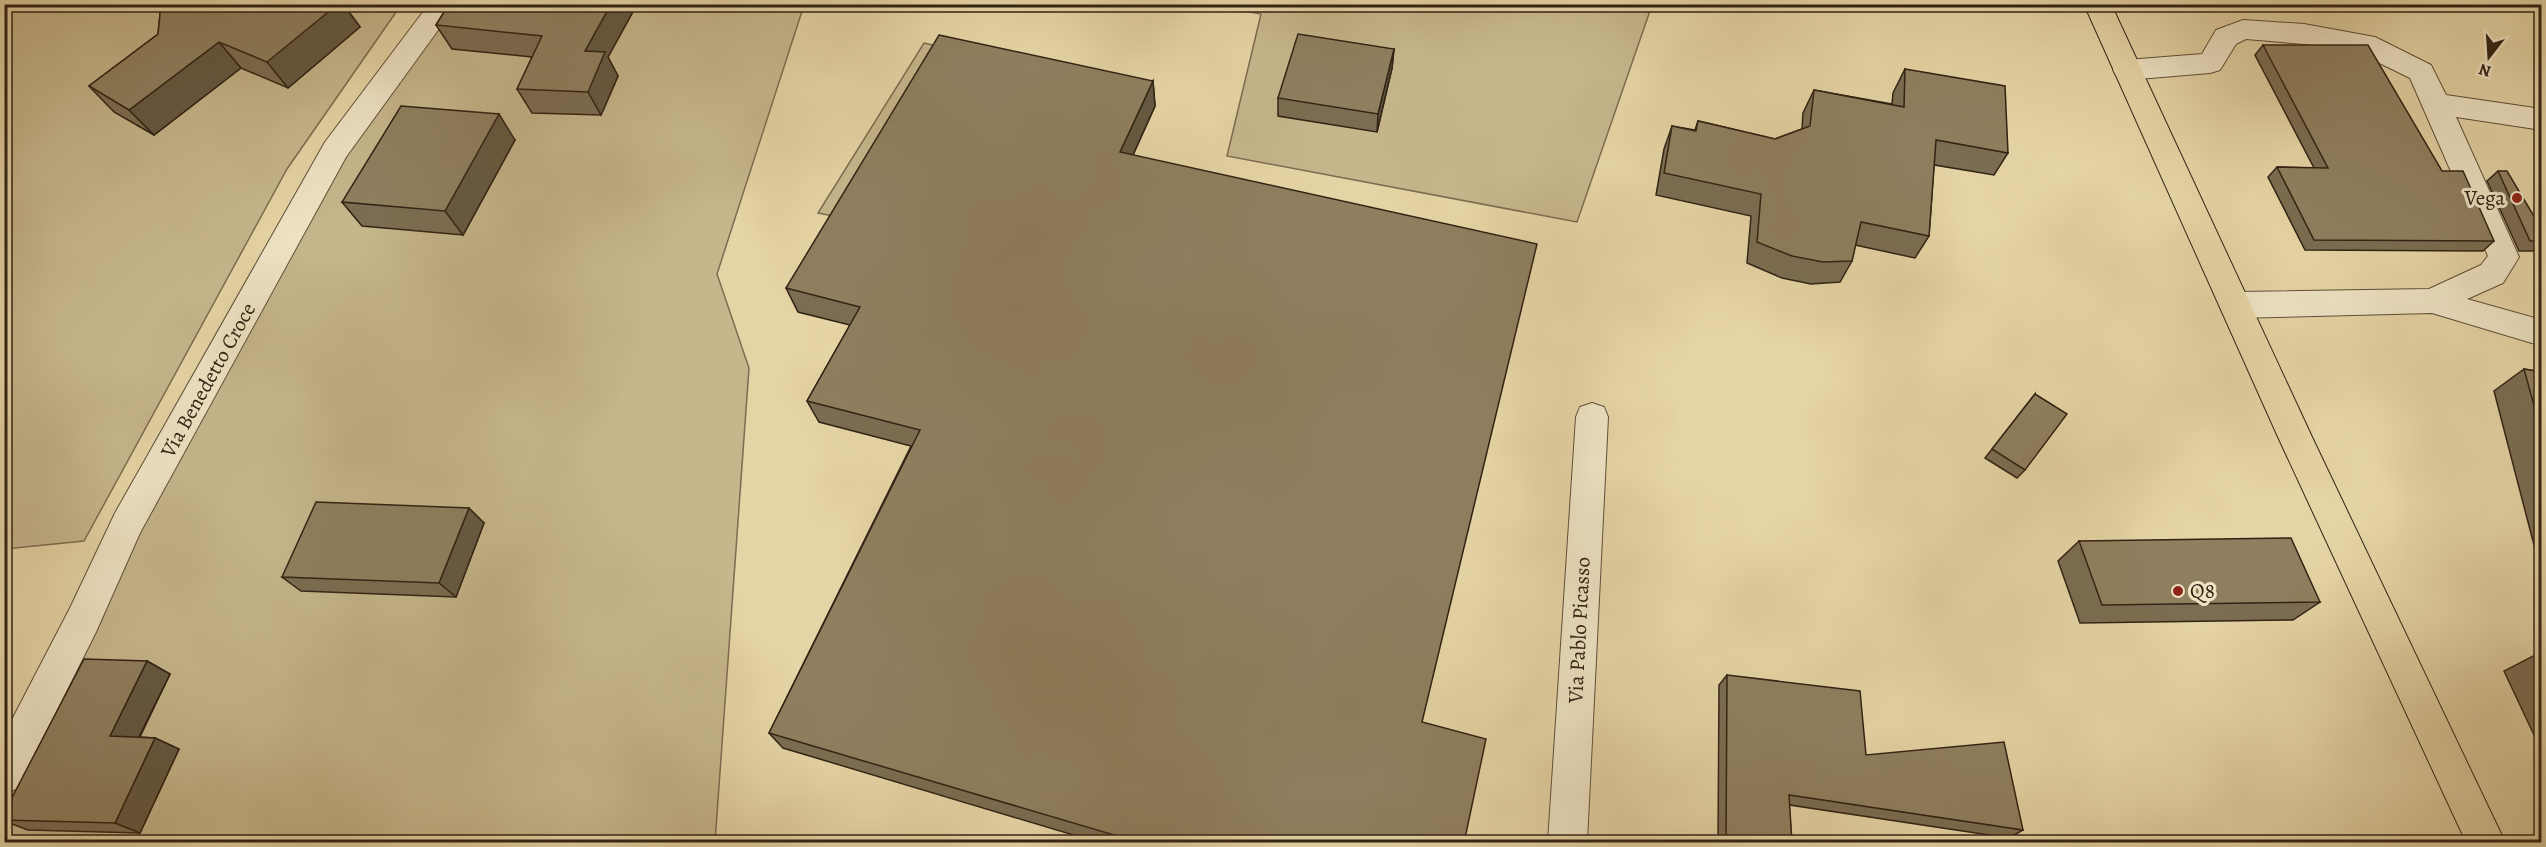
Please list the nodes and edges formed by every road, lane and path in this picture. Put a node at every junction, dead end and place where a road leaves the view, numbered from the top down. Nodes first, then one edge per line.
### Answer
1 (444, 4) edge
2 (2097, 4) edge
3 (2127, 70) junction
4 (2434, 104) junction
5 (2541, 120) edge
6 (2432, 301) junction
7 (2235, 305) junction
8 (2541, 333) edge
9 (1592, 417) dead end
10 (4, 775) edge
11 (1567, 843) edge
12 (2486, 843) edge

1 - 10 street, Via Benedetto Croce
2 - 3 main road
3 - 4 street
3 - 7 main road
4 - 5 street
4 - 6 street
6 - 7 street
6 - 8 street
7 - 12 main road
9 - 11 street, Via Pablo Picasso

